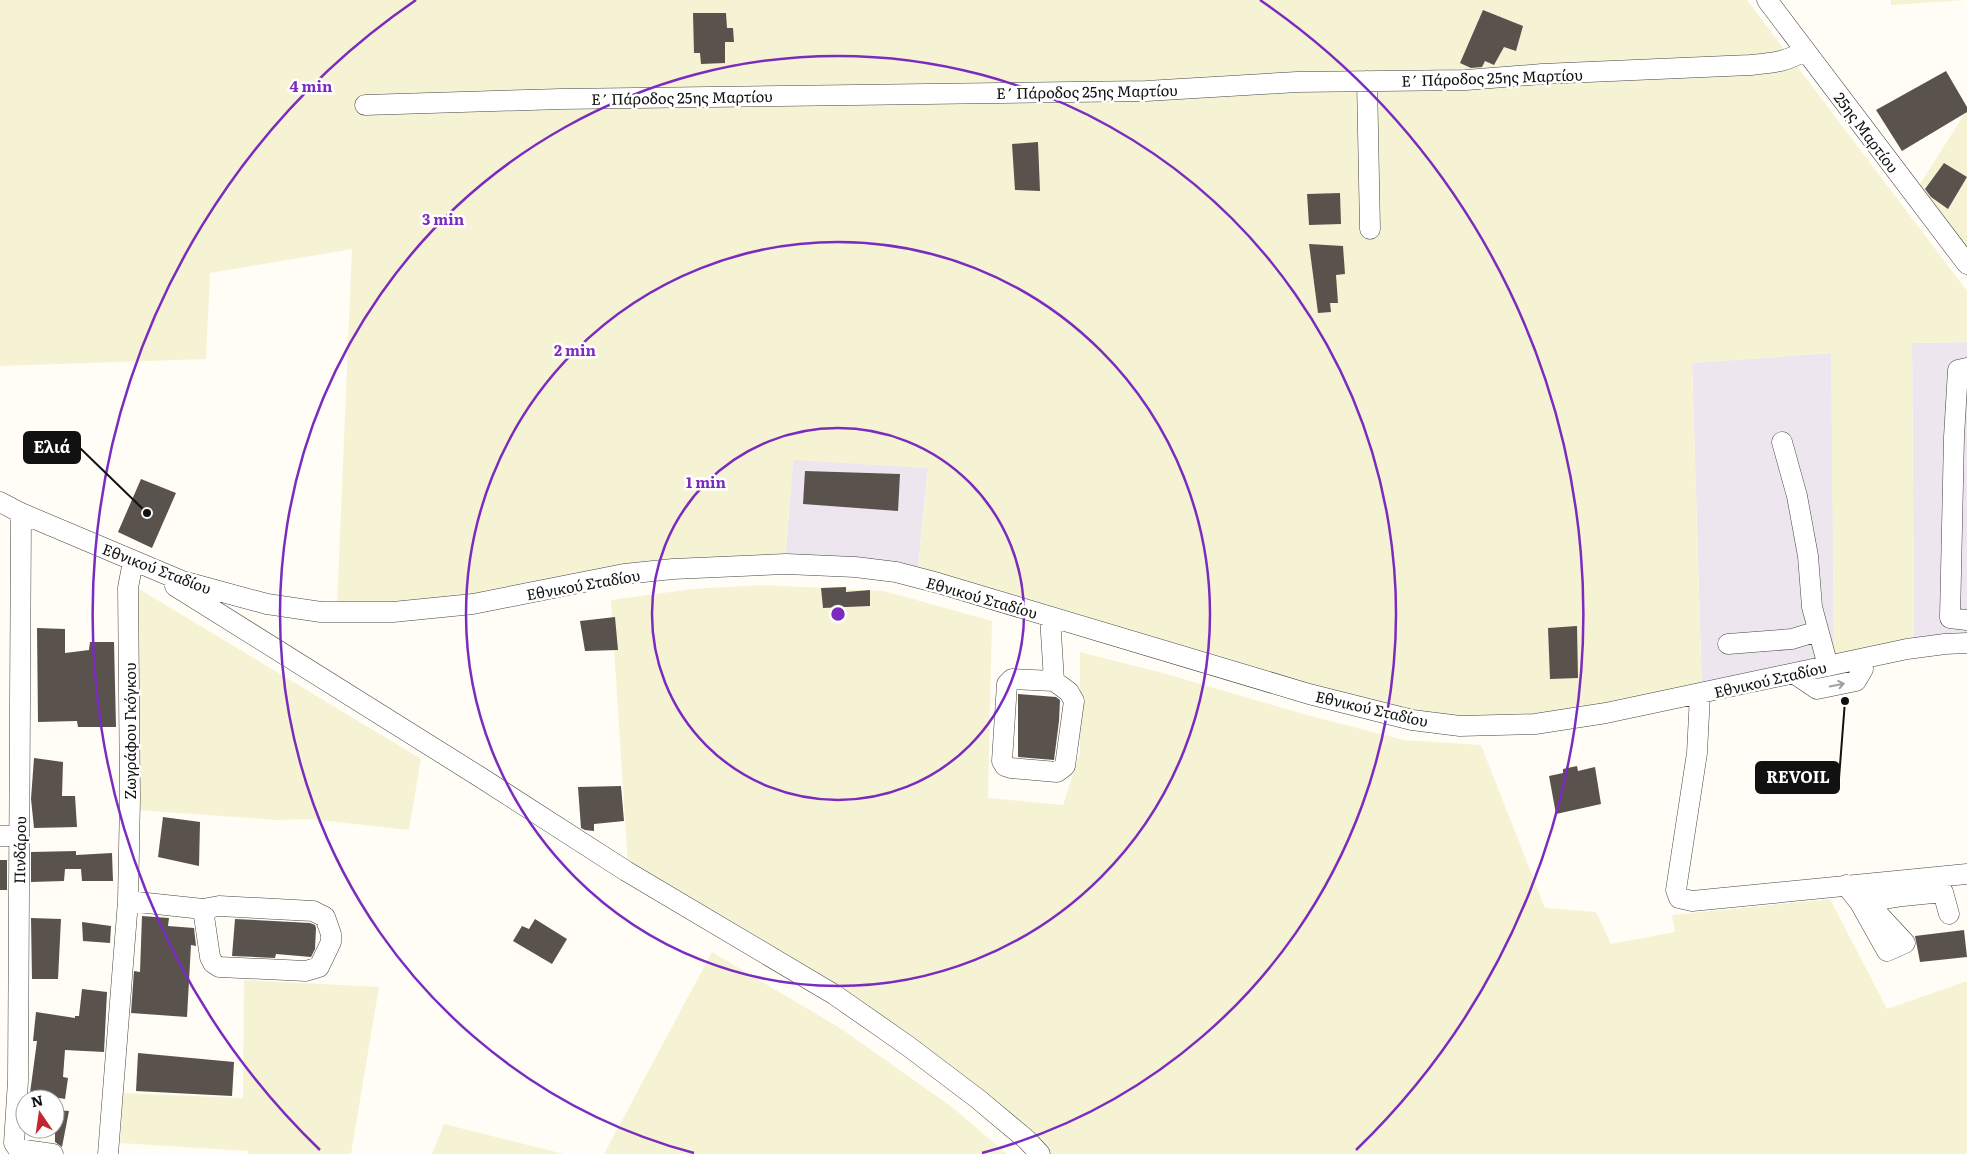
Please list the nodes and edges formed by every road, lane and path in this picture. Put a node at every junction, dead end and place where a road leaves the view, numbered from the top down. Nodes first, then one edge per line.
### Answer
1 (1768, 0) edge
2 (1805, 50) junction
3 (1367, 81) junction
4 (365, 105) dead end
5 (1370, 229) dead end
6 (1967, 264) edge
7 (1967, 368) edge
8 (1782, 442) dead end
9 (0, 502) edge
10 (21, 513) junction
11 (138, 563) junction
12 (1050, 617) junction
13 (1967, 620) edge
14 (1818, 631) junction
15 (1967, 643) edge
16 (1728, 644) dead end
17 (1828, 666) junction
18 (1863, 669) dead end
19 (1795, 674) junction
20 (1054, 681) junction
21 (1700, 694) junction
22 (10, 836) edge
23 (1967, 874) edge
24 (1846, 885) junction
25 (128, 901) junction
26 (203, 908) junction
27 (1949, 914) dead end
28 (53, 1154) edge
29 (108, 1154) edge
30 (1040, 1154) edge

1 - 2 street, 25ης Μαρτίου
2 - 3 street, Ε΄ Πάροδος 25ης Μαρτίου
2 - 6 street, 25ης Μαρτίου
3 - 4 street, Ε΄ Πάροδος 25ης Μαρτίου
3 - 5 street
7 - 13 street
8 - 14 street
9 - 10 street, Εθνικού Σταδίου
10 - 11 street, Εθνικού Σταδίου
10 - 22 street, Πινδάρου
11 - 12 street, Εθνικού Σταδίου
11 - 25 street, Ζωγράφου Γκόγκου
11 - 30 street
12 - 20 street
12 - 21 street, Εθνικού Σταδίου
14 - 16 street
14 - 17 street
15 - 17 street, Εθνικού Σταδίου
17 - 19 street, Εθνικού Σταδίου
19 -> 18 street
19 - 21 street, Εθνικού Σταδίου
20 - 20 street
21 - 24 street
22 - 28 street, Πινδάρου
23 - 24 street
24 - 27 street
25 - 26 street
25 - 29 street, Ζωγράφου Γκόγκου
26 - 26 street

